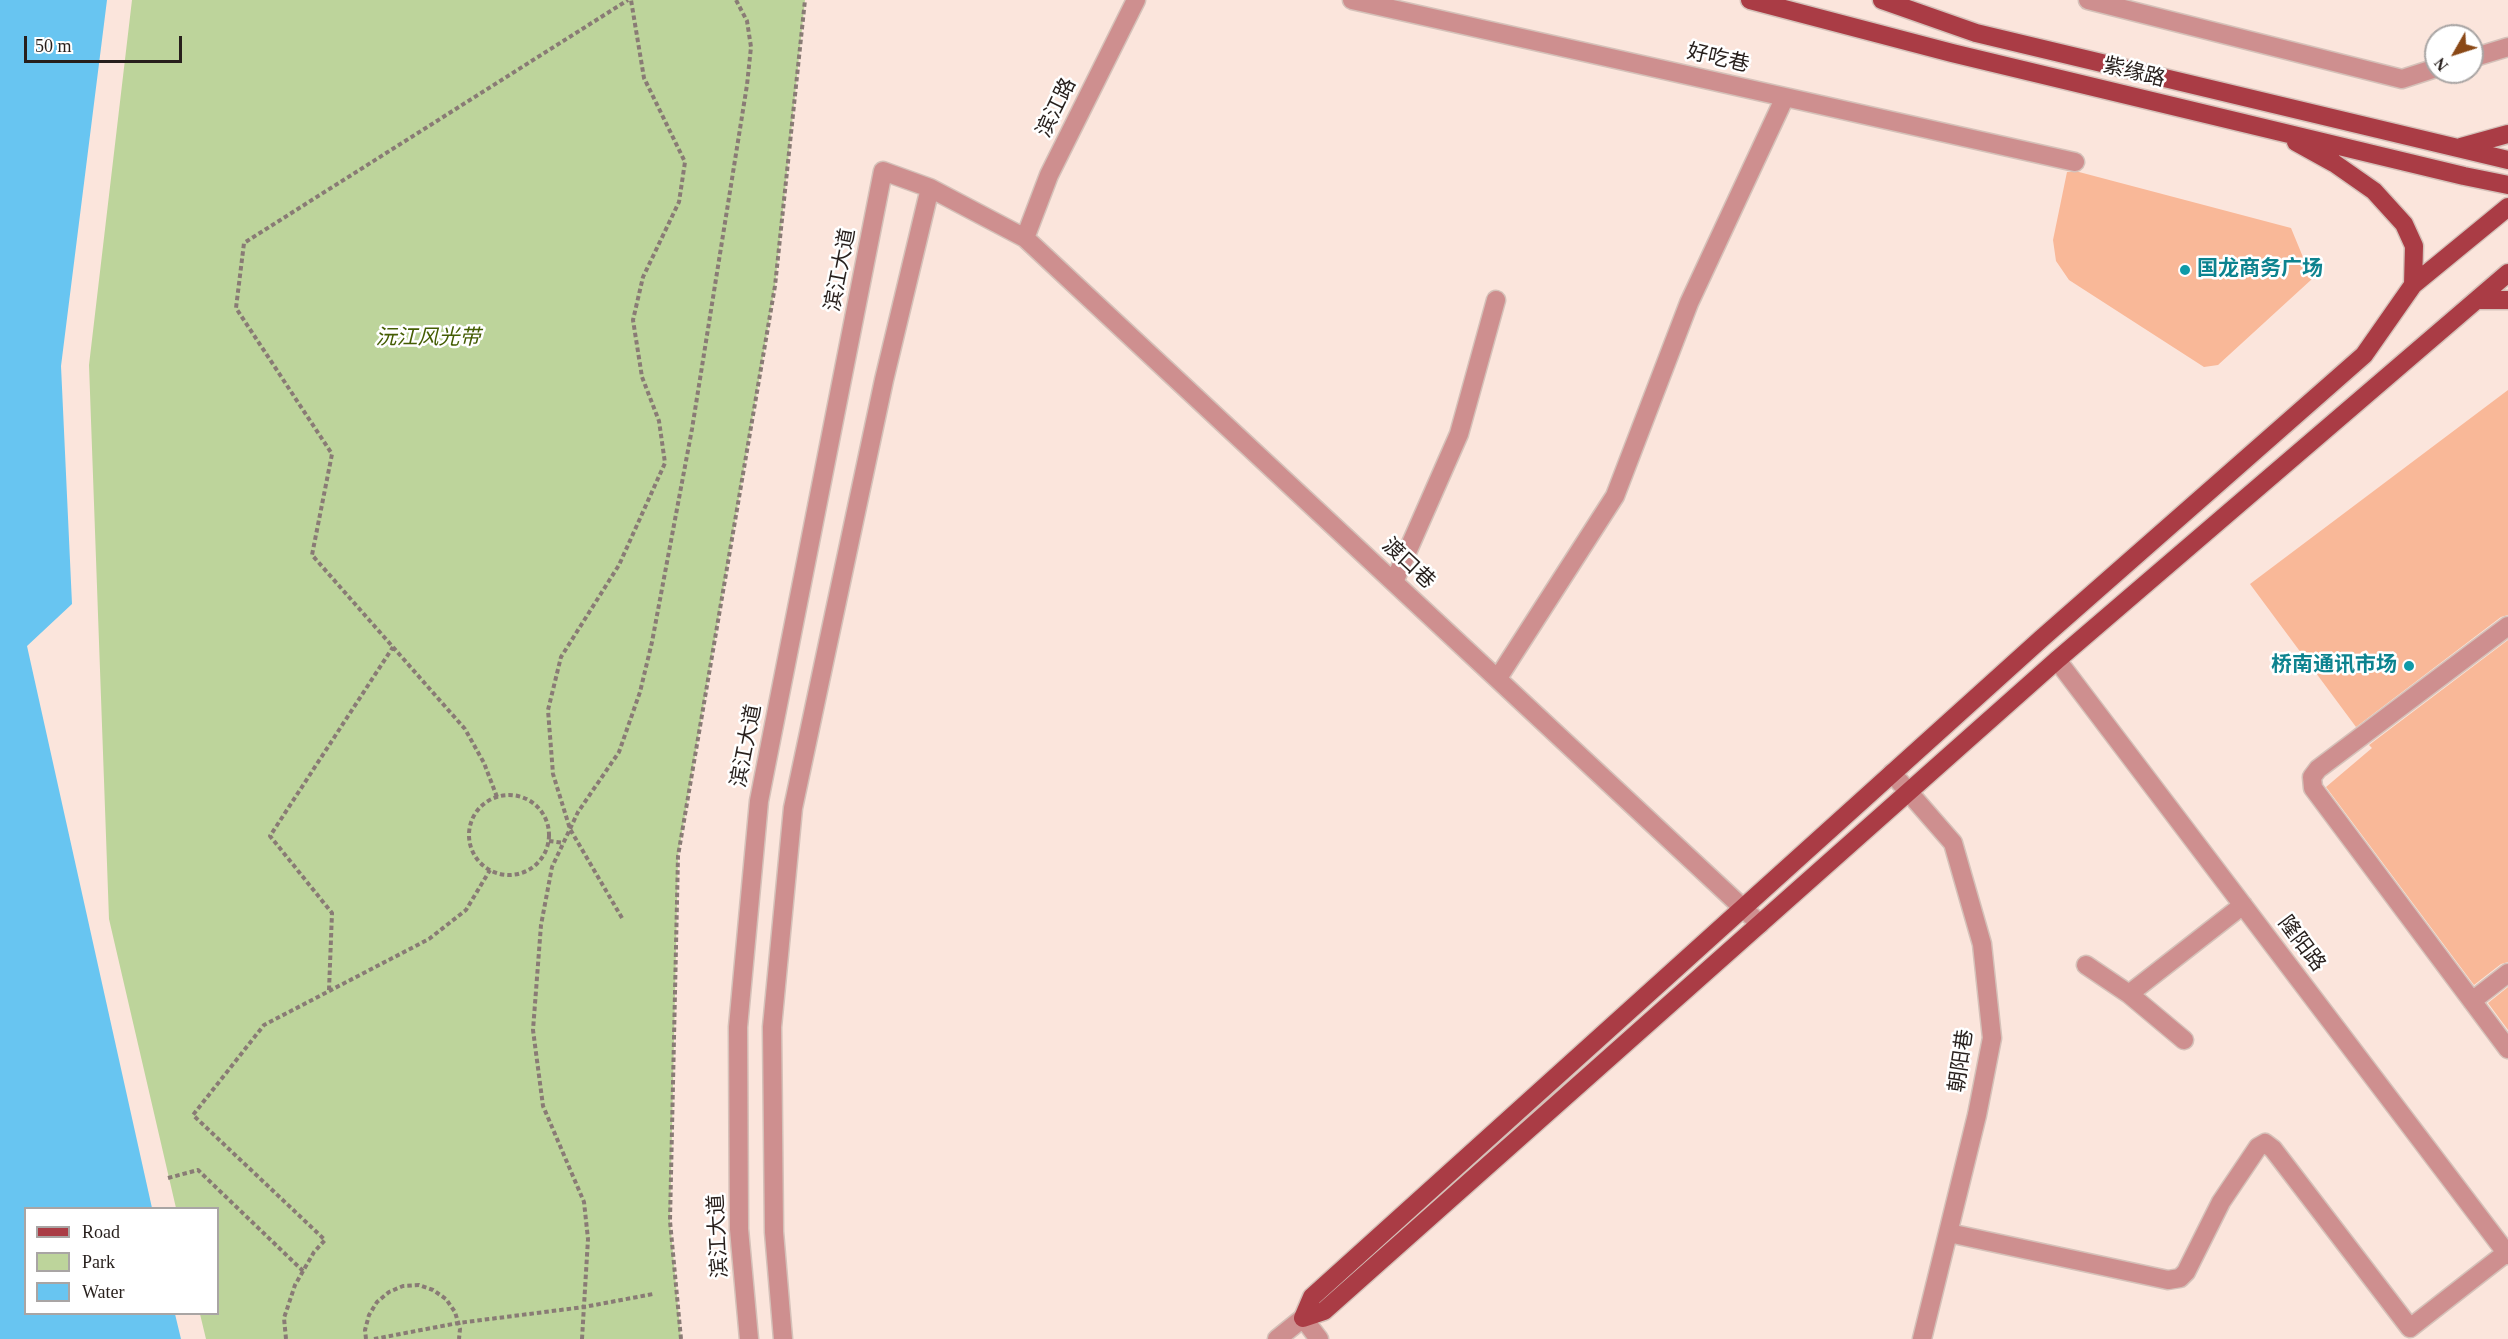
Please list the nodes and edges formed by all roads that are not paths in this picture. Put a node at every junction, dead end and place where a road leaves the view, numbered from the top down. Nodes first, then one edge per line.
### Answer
1 (1136, 0) edge
2 (1352, 0) edge
3 (1750, 0) edge
4 (1882, 0) edge
5 (2088, 0) edge
6 (2508, 47) edge
7 (2484, 54) edge
8 (2424, 72) edge
9 (1785, 97) junction
10 (2274, 130) junction
11 (2508, 134) edge
12 (2457, 148) junction
13 (2508, 160) edge
14 (2075, 162) dead end
15 (883, 171) joint
16 (2508, 184) edge
17 (930, 188) junction
18 (2508, 207) edge
19 (1025, 238) junction
20 (2508, 273) edge
21 (2413, 285) junction
22 (1496, 300) dead end
23 (2477, 300) junction
24 (2508, 300) edge
25 (1394, 582) junction
26 (2508, 626) edge
27 (2057, 660) junction
28 (1498, 678) junction
29 (1892, 773) junction
30 (1909, 791) junction
31 (2243, 905) junction
32 (1744, 907) junction
33 (1760, 924) junction
34 (2086, 965) dead end
35 (2508, 973) edge
36 (2129, 994) junction
37 (2472, 1001) junction
38 (2184, 1040) dead end
39 (2508, 1049) edge
40 (1949, 1233) junction
41 (2507, 1254) edge
42 (1303, 1318) junction
43 (2403, 1334) edge
44 (749, 1339) edge
45 (783, 1339) edge
46 (1277, 1339) edge
47 (1319, 1339) edge
48 (1922, 1339) edge

1 - 19 street, 滨江路
2 - 9 street, 好吃巷
3 - 10 main road, 紫缘路
4 - 12 main road, 紫缘路
5 - 8 street
6 - 7 street
9 - 14 street, 好吃巷
9 - 28 street
10 - 16 main road, 紫缘路
10 - 21 main road
11 - 12 main road
12 - 13 main road, 紫缘路
15 - 17 street, 渡口巷
15 - 44 street, 滨江大道
17 - 19 street, 渡口巷
17 - 45 street
18 - 21 main road
19 - 25 street, 渡口巷
20 - 23 main road
21 - 29 main road
22 - 25 street
23 - 24 main road
23 - 27 main road
25 - 28 street, 渡口巷
26 - 37 street
27 - 30 main road
27 - 31 street, 隆阳路
28 - 32 street, 渡口巷
29 - 30 street, 朝阳巷
29 - 32 main road
30 - 33 main road
30 - 40 street, 朝阳巷
31 - 36 street
31 - 41 street, 隆阳路
32 - 33 street, 渡口巷
32 - 42 main road
33 - 42 main road
34 - 36 street
35 - 37 street
36 - 38 street
37 - 39 street
40 - 43 street
40 - 48 street, 朝阳巷
41 - 43 street
42 - 46 street
42 - 47 street

